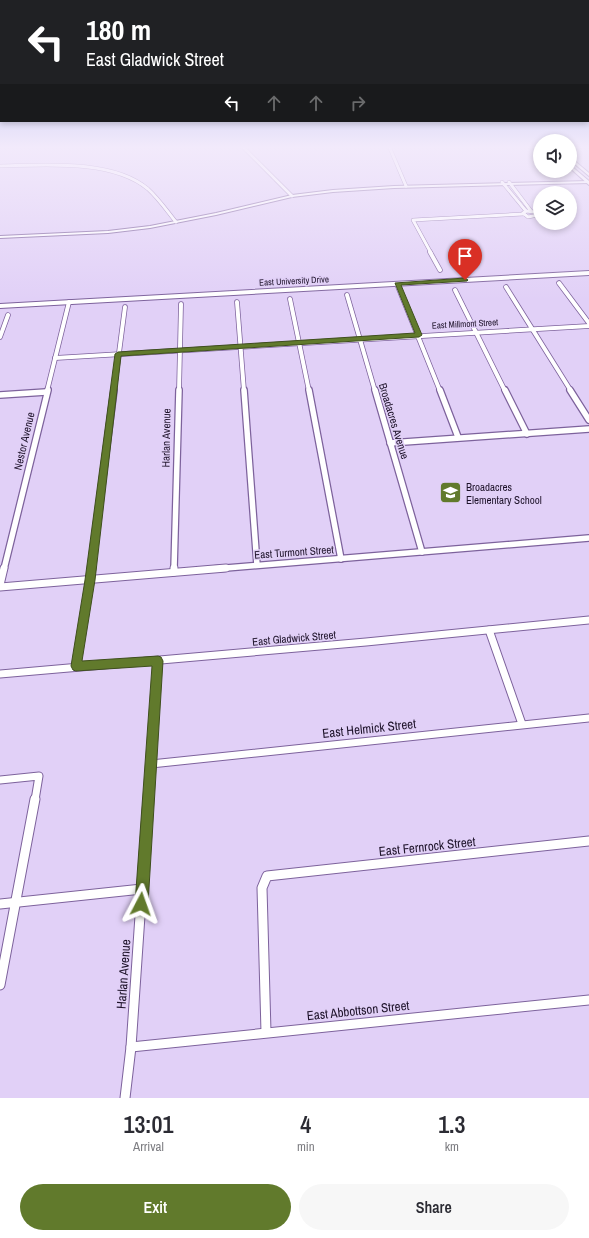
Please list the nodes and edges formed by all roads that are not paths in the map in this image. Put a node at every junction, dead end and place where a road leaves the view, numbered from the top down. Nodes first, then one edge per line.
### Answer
1 (154, 197) edge
2 (286, 197) edge
3 (513, 197) edge
4 (521, 197) edge
5 (532, 211) junction
6 (525, 213) junction
7 (176, 222) junction
8 (0, 237) edge
9 (440, 270) dead end
10 (589, 270) edge
11 (589, 273) edge
12 (396, 282) junction
13 (559, 283) dead end
14 (506, 287) dead end
15 (455, 290) dead end
16 (346, 295) dead end
17 (290, 299) dead end
18 (69, 300) junction
19 (0, 302) edge
20 (237, 302) dead end
21 (181, 304) dead end
22 (0, 306) edge
23 (125, 307) dead end
24 (8, 315) dead end
25 (589, 324) edge
26 (533, 328) junction
27 (475, 332) junction
28 (419, 335) junction
29 (0, 337) edge
30 (359, 339) junction
31 (300, 342) junction
32 (241, 346) junction
33 (179, 350) junction
34 (118, 354) junction
35 (55, 358) junction
36 (46, 392) junction
37 (0, 395) edge
38 (589, 420) edge
39 (589, 429) edge
40 (527, 434) junction
41 (458, 437) junction
42 (390, 443) junction
43 (589, 538) edge
44 (422, 552) junction
45 (341, 559) junction
46 (256, 565) junction
47 (174, 572) junction
48 (90, 580) junction
49 (0, 586) edge
50 (589, 620) edge
51 (488, 630) junction
52 (158, 661) junction
53 (76, 666) junction
54 (0, 674) edge
55 (589, 718) edge
56 (522, 724) junction
57 (151, 764) junction
58 (0, 780) edge
59 (589, 841) edge
60 (142, 889) junction
61 (16, 903) junction
62 (0, 904) edge
63 (0, 984) edge
64 (589, 1000) edge
65 (266, 1032) junction
66 (130, 1047) junction
67 (125, 1098) edge

1 - 7 street
2 - 7 street
3 - 6 street
4 - 5 street
5 - 6 street
5 - 6 street
6 - 9 street
7 - 8 street
10 - 12 street, East University Drive
11 - 12 street, East University Drive
12 - 18 street, East University Drive
12 - 28 street
13 - 25 street
14 - 26 street
15 - 27 street
16 - 30 street, Broadacres Avenue
17 - 31 street
18 - 19 street, East University Drive
18 - 22 street, East University Drive
18 - 35 street, Nestor Avenue
20 - 32 street
21 - 33 street, Harlan Avenue
23 - 34 street
24 - 29 street
25 - 26 street, East Millmont Street
26 - 27 street, East Millmont Street
26 - 38 street
27 - 28 street, East Millmont Street
27 - 40 street
28 - 30 street, East Millmont Street
28 - 41 street
30 - 31 street, East Millmont Street
30 - 42 street, Broadacres Avenue
31 - 32 street, East Millmont Street
31 - 45 street
32 - 33 street, East Millmont Street
32 - 46 street
33 - 34 street, East Millmont Street
33 - 47 street, Harlan Avenue
34 - 35 street, East Millmont Street
34 - 48 street
35 - 36 street, Nestor Avenue
36 - 37 street
36 - 49 street, Nestor Avenue
39 - 40 street
40 - 41 street
41 - 42 street
42 - 44 street, Broadacres Avenue
43 - 44 street, East Turmont Street
44 - 45 street, East Turmont Street
45 - 46 street, East Turmont Street
46 - 47 street, East Turmont Street
47 - 48 street, East Turmont Street
48 - 49 street, East Turmont Street
48 - 53 street
50 - 51 street, East Gladwick Street
51 - 52 street, East Gladwick Street
51 - 56 street
52 - 53 street, East Gladwick Street
52 - 57 street, Harlan Avenue
53 - 54 street, East Gladwick Street
55 - 56 street, East Helmick Street
56 - 57 street, East Helmick Street
57 - 60 street, Harlan Avenue
58 - 61 street
59 - 65 street, East Fernrock Street
60 - 61 street
60 - 66 street, Harlan Avenue
61 - 62 street
61 - 63 street
64 - 65 street, East Abbottson Street
65 - 66 street, East Abbottson Street
66 - 67 street, Harlan Avenue

